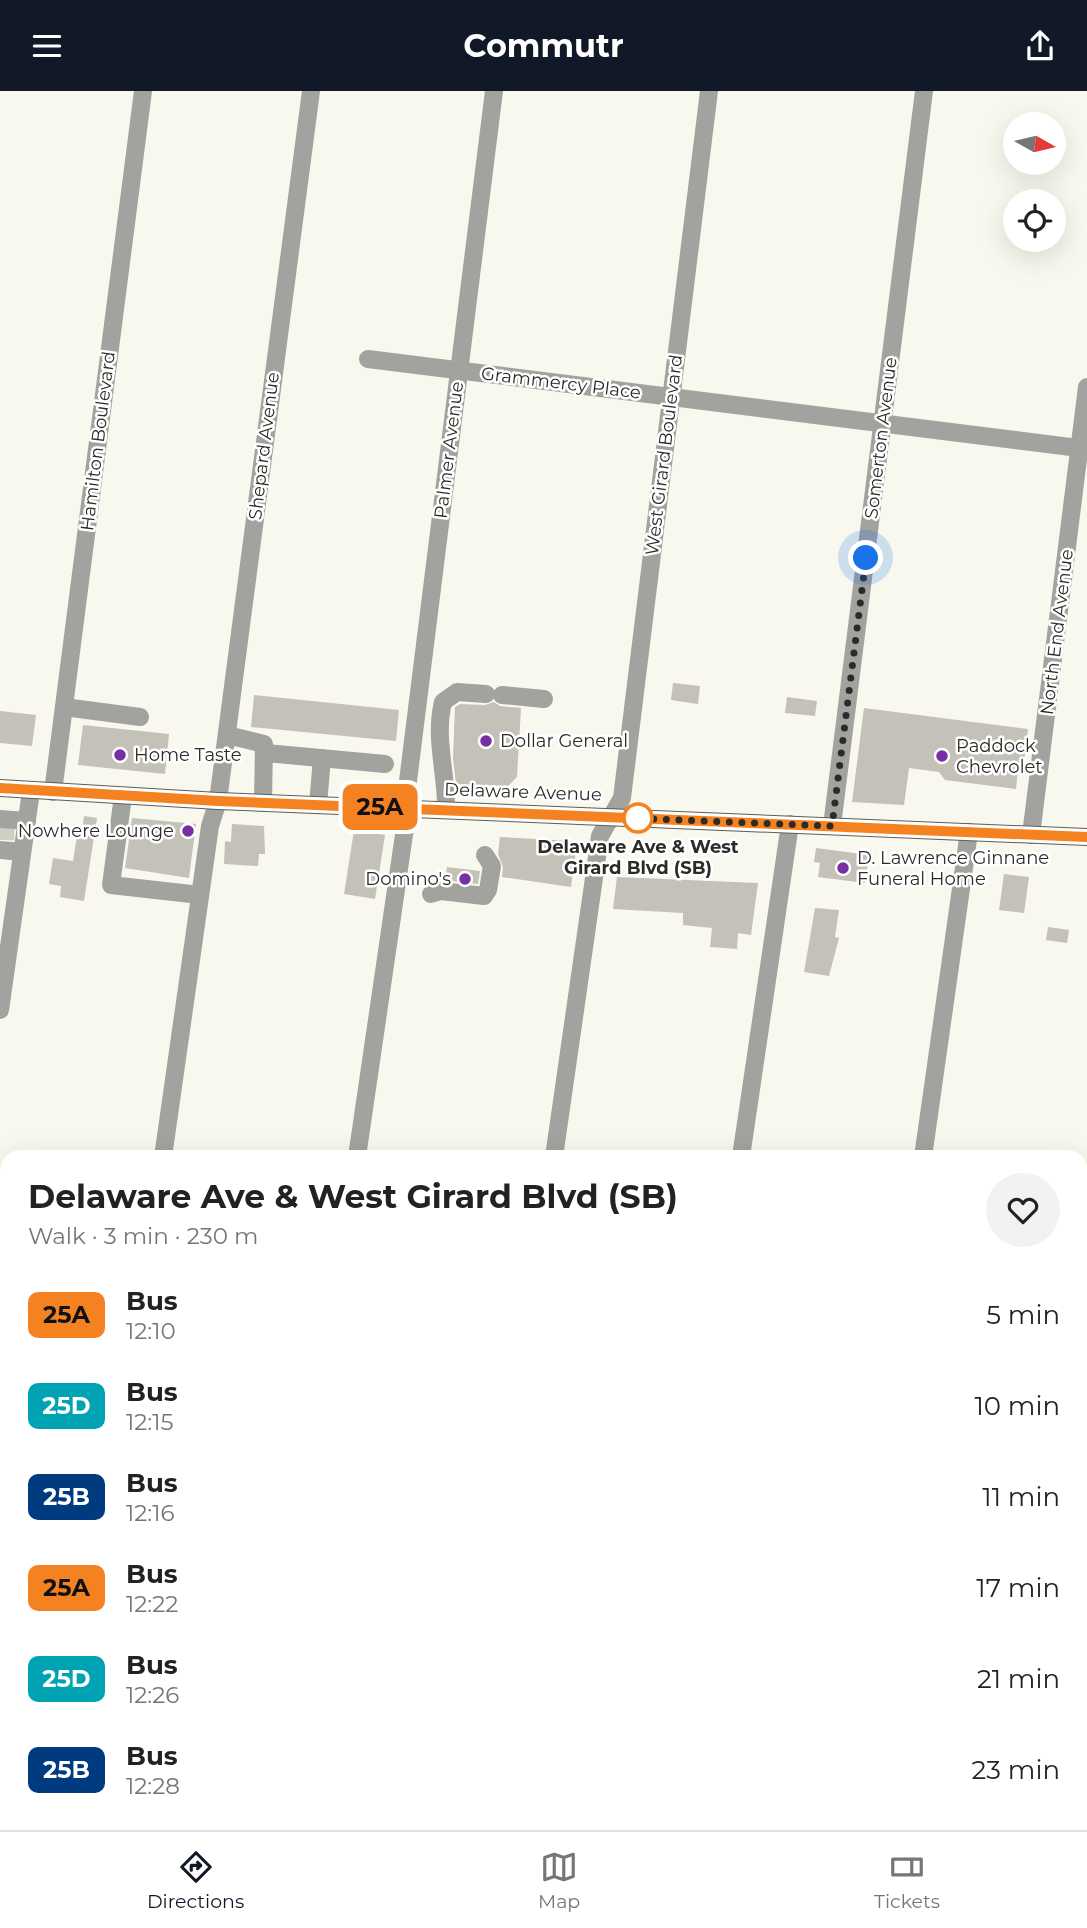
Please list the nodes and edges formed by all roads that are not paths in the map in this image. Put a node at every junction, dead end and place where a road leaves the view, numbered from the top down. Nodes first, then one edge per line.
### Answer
1 (143, 91) edge
2 (311, 91) edge
3 (494, 91) edge
4 (709, 91) edge
5 (924, 91) edge
6 (368, 359) dead end
7 (459, 370) junction
8 (1087, 387) edge
9 (671, 397) junction
10 (882, 424) junction
11 (1083, 449) edge
12 (544, 699) dead end
13 (64, 707) junction
14 (140, 717) dead end
15 (227, 735) junction
16 (266, 753) junction
17 (322, 758) junction
18 (385, 764) dead end
19 (0, 788) edge
20 (31, 791) junction
21 (52, 792) junction
22 (123, 796) junction
23 (218, 801) junction
24 (264, 803) junction
25 (318, 805) junction
26 (406, 808) junction
27 (446, 810) junction
28 (611, 817) junction
29 (27, 821) junction
30 (790, 824) junction
31 (832, 826) junction
32 (969, 832) junction
33 (3, 834) edge
34 (1031, 835) junction
35 (1087, 837) edge
36 (22, 852) junction
37 (485, 855) dead end
38 (430, 894) dead end
39 (200, 895) junction
40 (0, 1010) edge
41 (164, 1150) edge
42 (358, 1150) edge
43 (555, 1150) edge
44 (742, 1150) edge
45 (924, 1150) edge

1 - 13 street, Hamilton Boulevard
2 - 15 street, Shepard Avenue
3 - 7 street, Palmer Avenue
4 - 9 street, West Girard Boulevard
5 - 10 street, Somerton Avenue
6 - 7 street, Grammercy Place
7 - 9 street, Grammercy Place
7 - 26 street, Palmer Avenue
8 - 11 street, North End Avenue
9 - 10 street, Grammercy Place
9 - 28 street, West Girard Boulevard
10 - 11 street, Grammercy Place
10 - 31 street, Somerton Avenue
11 - 34 street, North End Avenue
12 - 27 street
13 - 14 street
13 - 21 street, Hamilton Boulevard
15 - 16 street
15 - 23 street, Shepard Avenue
16 - 17 street
16 - 24 street
17 - 18 street
17 - 25 street
19 - 20 main road, Delaware Avenue
20 - 21 main road, Delaware Avenue
20 - 29 street
21 - 22 main road, Delaware Avenue
22 - 23 main road, Delaware Avenue
22 - 39 street
23 - 24 main road, Delaware Avenue
23 - 39 street, Shepard Avenue
24 - 25 main road, Delaware Avenue
25 - 26 main road, Delaware Avenue
26 - 27 main road, Delaware Avenue
26 - 42 street, Palmer Avenue
27 - 28 main road, Delaware Avenue
28 - 30 main road, Delaware Avenue
28 - 43 street, West Girard Boulevard
29 - 33 street
29 - 36 street
30 - 31 main road, Delaware Avenue
30 - 44 street
31 - 32 main road, Delaware Avenue
32 - 34 main road, Delaware Avenue
32 - 45 street
33 - 36 street
34 - 35 main road, Delaware Avenue
36 - 40 street
37 - 38 street
39 - 41 street, Shepard Avenue

